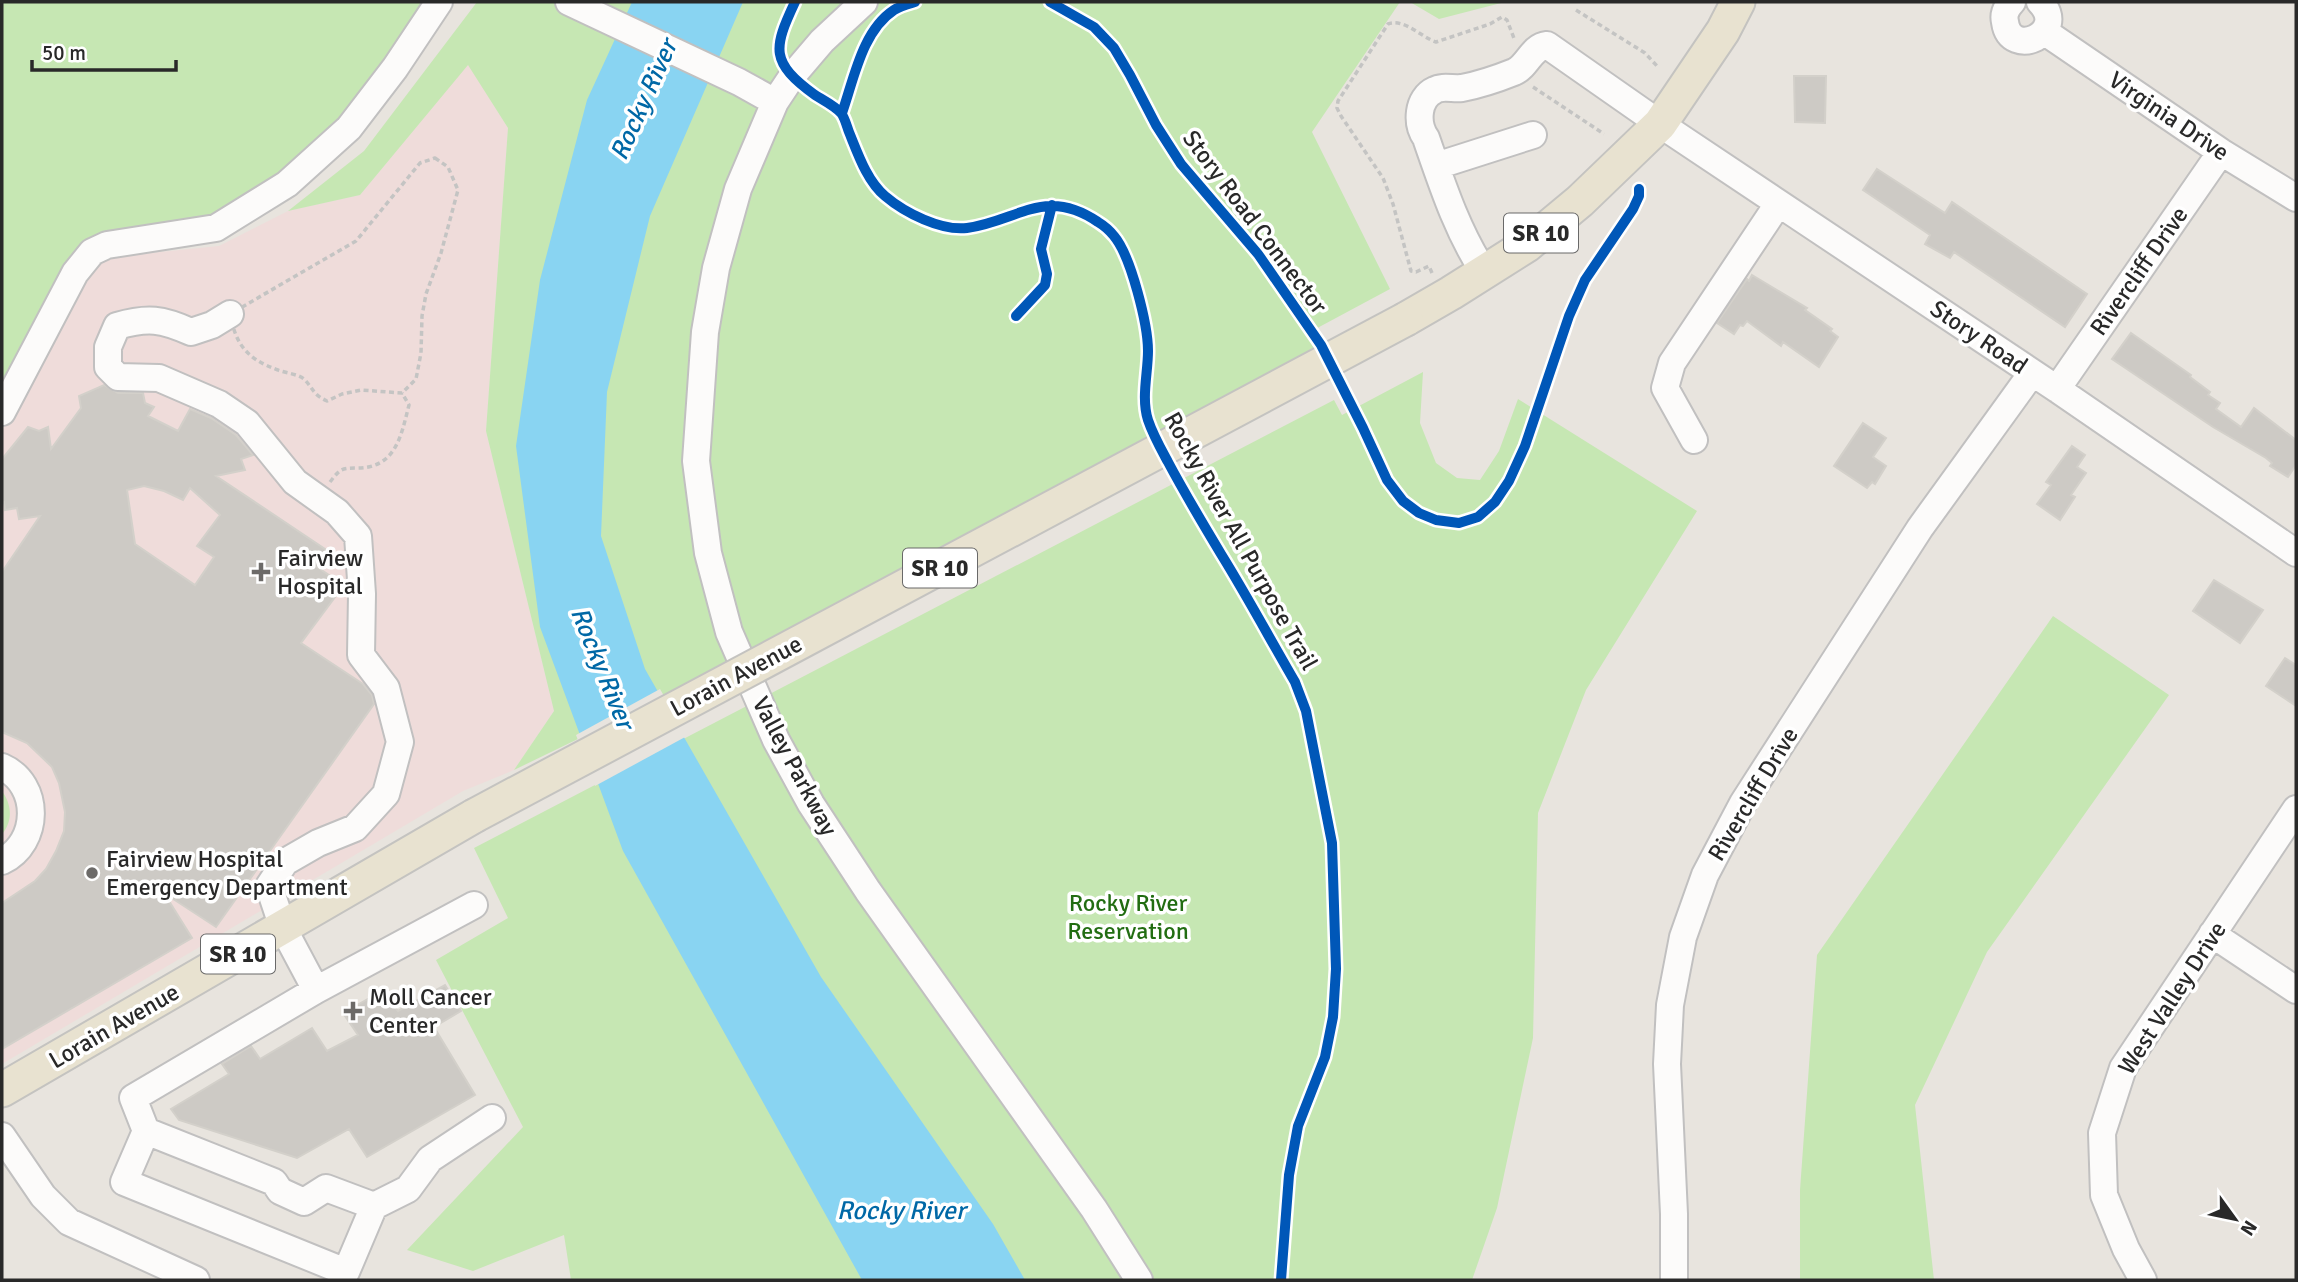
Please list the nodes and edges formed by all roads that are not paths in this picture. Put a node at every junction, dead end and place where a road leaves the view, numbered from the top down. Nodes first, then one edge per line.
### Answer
1 (439, 2) edge
2 (864, 2) edge
3 (1738, 2) edge
4 (2012, 2) edge
5 (2040, 2) edge
6 (574, 5) edge
7 (2045, 32) junction
8 (775, 102) junction
9 (1660, 124) junction
10 (1533, 135) dead end
11 (2221, 152) junction
12 (1436, 166) junction
13 (2296, 198) edge
14 (1779, 204) junction
15 (1484, 272) junction
16 (230, 314) road end
17 (2032, 373) junction
18 (2057, 389) junction
19 (2, 412) edge
20 (1694, 440) dead end
21 (2296, 553) edge
22 (2, 767) edge
23 (2296, 809) edge
24 (2, 861) edge
25 (474, 905) dead end
26 (283, 928) junction
27 (2212, 934) junction
28 (316, 990) junction
29 (2296, 990) edge
30 (2, 1090) edge
31 (492, 1118) dead end
32 (146, 1131) junction
33 (5, 1150) edge
34 (374, 1206) junction
35 (196, 1280) edge
36 (1139, 1280) edge
37 (1674, 1280) edge
38 (2143, 1280) edge

1 - 19 street
2 - 8 street, Valley Parkway
3 - 9 main road, SR 10
4 - 7 street
5 - 7 street
6 - 8 street
7 - 11 street, Virginia Drive
8 - 36 street, Valley Parkway
9 - 12 street, Story Road
9 - 14 street, Story Road
9 - 15 main road, SR 10
10 - 12 street
11 - 13 street, Virginia Drive
11 - 18 street, Rivercliff Drive
12 - 15 street
14 - 17 street, Story Road
14 - 20 street
15 - 26 main road, Lorain Avenue / SR 10, bridge
16 - 26 street
17 - 18 street, Story Road
17 - 37 street, Rivercliff Drive
18 - 21 street, Story Road
22 - 24 street
23 - 27 street, West Valley Drive
25 - 28 street
26 - 28 street
26 - 30 main road, Lorain Avenue / SR 10
27 - 29 street
27 - 38 street, West Valley Drive
28 - 32 street
31 - 34 street
32 - 34 street
32 - 34 street
33 - 35 street

